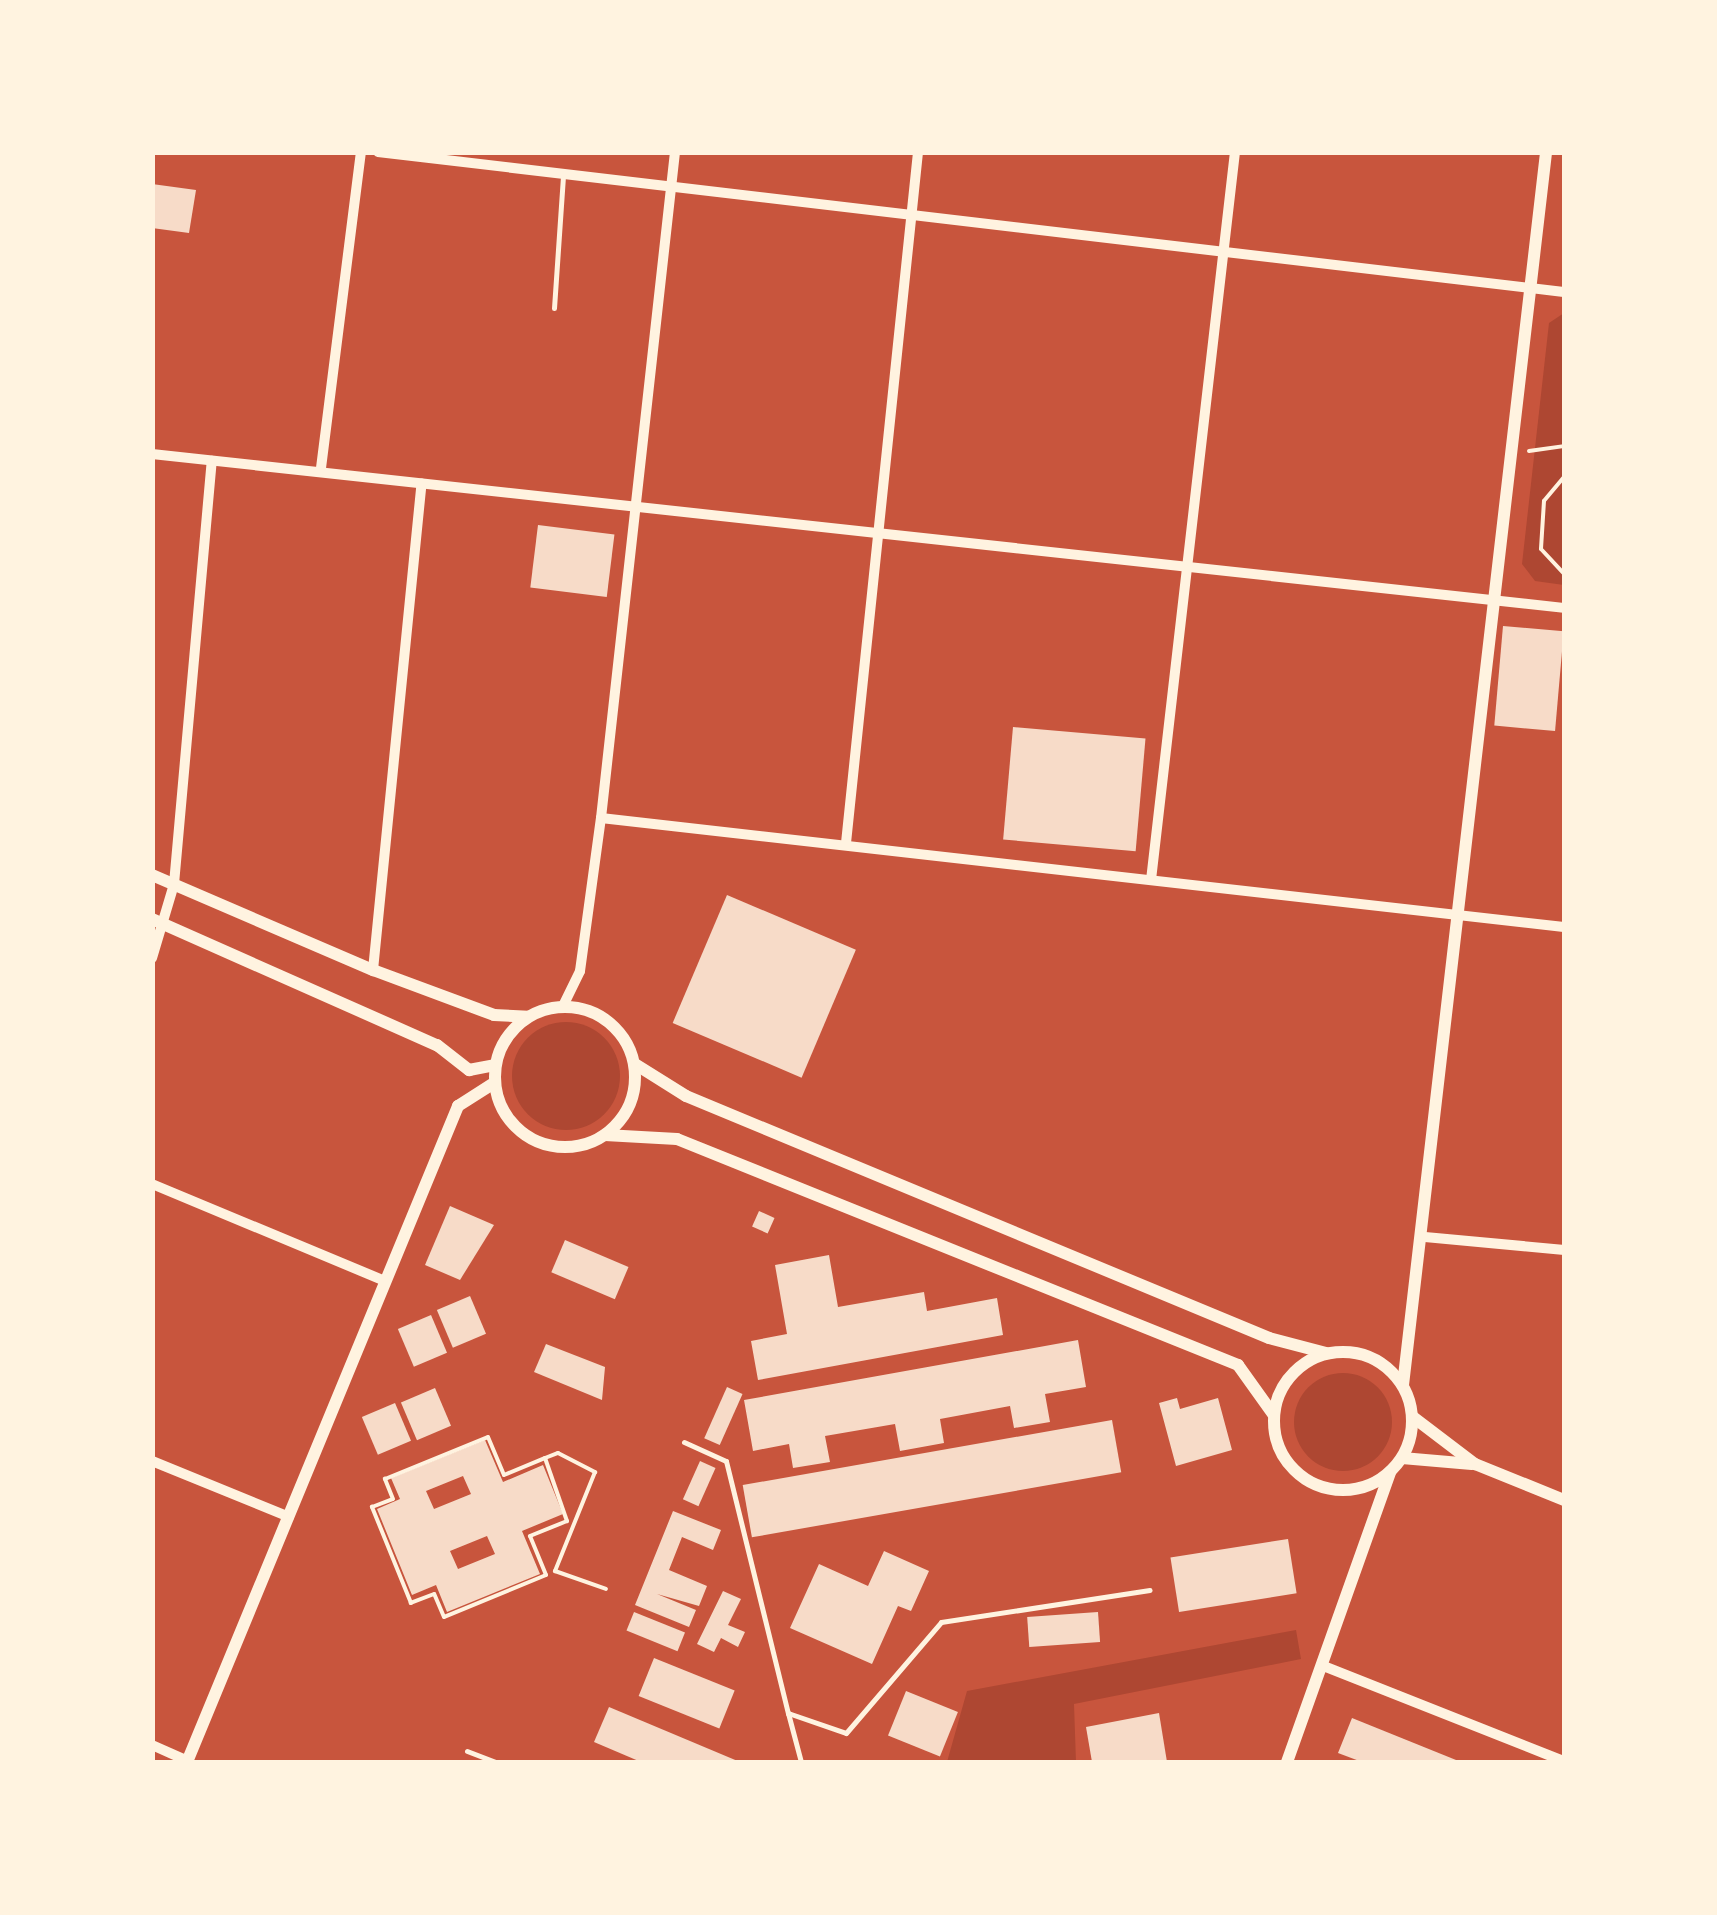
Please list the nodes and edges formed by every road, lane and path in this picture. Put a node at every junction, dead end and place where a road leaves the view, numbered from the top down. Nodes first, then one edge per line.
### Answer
1 (360, 152) edge
2 (378, 152) edge
3 (675, 152) edge
4 (918, 152) edge
5 (1235, 152) edge
6 (1546, 152) edge
7 (563, 178) junction
8 (672, 189) junction
9 (911, 217) junction
10 (1224, 250) junction
11 (1532, 288) junction
12 (1564, 292) edge
13 (554, 308) dead end
14 (1564, 446) edge
15 (1514, 452) junction
16 (152, 454) edge
17 (212, 460) junction
18 (321, 468) junction
19 (1564, 477) edge
20 (422, 483) junction
21 (638, 500) junction
22 (881, 527) junction
23 (1187, 568) junction
24 (1564, 574) edge
25 (1497, 600) junction
26 (1564, 608) edge
27 (600, 818) junction
28 (846, 843) junction
29 (152, 875) edge
30 (1151, 880) junction
31 (174, 884) junction
32 (1462, 916) junction
33 (152, 919) edge
34 (167, 925) junction
35 (1564, 928) edge
36 (152, 958) edge
37 (373, 970) junction
38 (564, 1006) junction
39 (528, 1016) junction
40 (635, 1064) junction
41 (495, 1065) junction
42 (494, 1083) junction
43 (605, 1135) junction
44 (152, 1184) edge
45 (1425, 1237) junction
46 (1564, 1250) edge
47 (383, 1280) junction
48 (1326, 1353) junction
49 (1403, 1385) junction
50 (1273, 1414) junction
51 (1413, 1417) junction
52 (684, 1442) dead end
53 (545, 1458) junction
54 (1402, 1458) junction
55 (152, 1461) edge
56 (1474, 1464) junction
57 (1390, 1473) junction
58 (1564, 1500) edge
59 (289, 1517) junction
60 (567, 1521) junction
61 (574, 1524) junction
62 (606, 1589) dead end
63 (1150, 1590) dead end
64 (1326, 1668) junction
65 (788, 1714) junction
66 (152, 1746) edge
67 (466, 1751) dead end
68 (1564, 1760) edge
69 (188, 1762) edge
70 (495, 1762) edge
71 (801, 1762) edge
72 (1287, 1762) edge

1 - 18 street
2 - 7 street
3 - 8 street
4 - 9 street
5 - 10 street
6 - 11 street
7 - 8 street
7 - 13 lane
8 - 9 street
8 - 21 street
9 - 10 street
9 - 22 street
10 - 11 street
10 - 23 street
11 - 12 street
11 - 15 street
14 - 15 path
15 - 25 street
16 - 17 street
17 - 18 street
17 - 31 street
18 - 20 street
19 - 24 path
20 - 21 street
20 - 37 street
21 - 22 street
21 - 27 street
22 - 23 street
22 - 28 street
23 - 25 street
23 - 30 street
25 - 26 street
25 - 32 street
27 - 28 street
27 - 38 street
28 - 30 street
29 - 31 street
30 - 32 street
31 - 34 street
31 - 37 street
32 - 35 street
32 - 45 street
33 - 34 street
34 - 36 street
34 - 41 street
37 - 39 street
38 - 39 street
38 - 40 street
39 - 41 street
40 - 43 street
40 - 48 street
41 - 42 street
42 - 43 street
42 - 47 street
43 - 50 street
44 - 47 street
45 - 46 street
45 - 49 street
47 - 59 street
48 - 49 street
48 - 50 street
49 - 51 street
50 - 57 street
51 - 54 street
51 - 56 street
52 - 65 lane
53 - 60 path
53 - 60 path
53 - 61 path
54 - 56 street
54 - 57 street
55 - 59 street
56 - 58 street
57 - 64 street
59 - 69 street
60 - 61 path
61 - 62 path
63 - 65 lane
64 - 68 street
64 - 72 street
65 - 71 lane
66 - 69 street
67 - 70 lane

